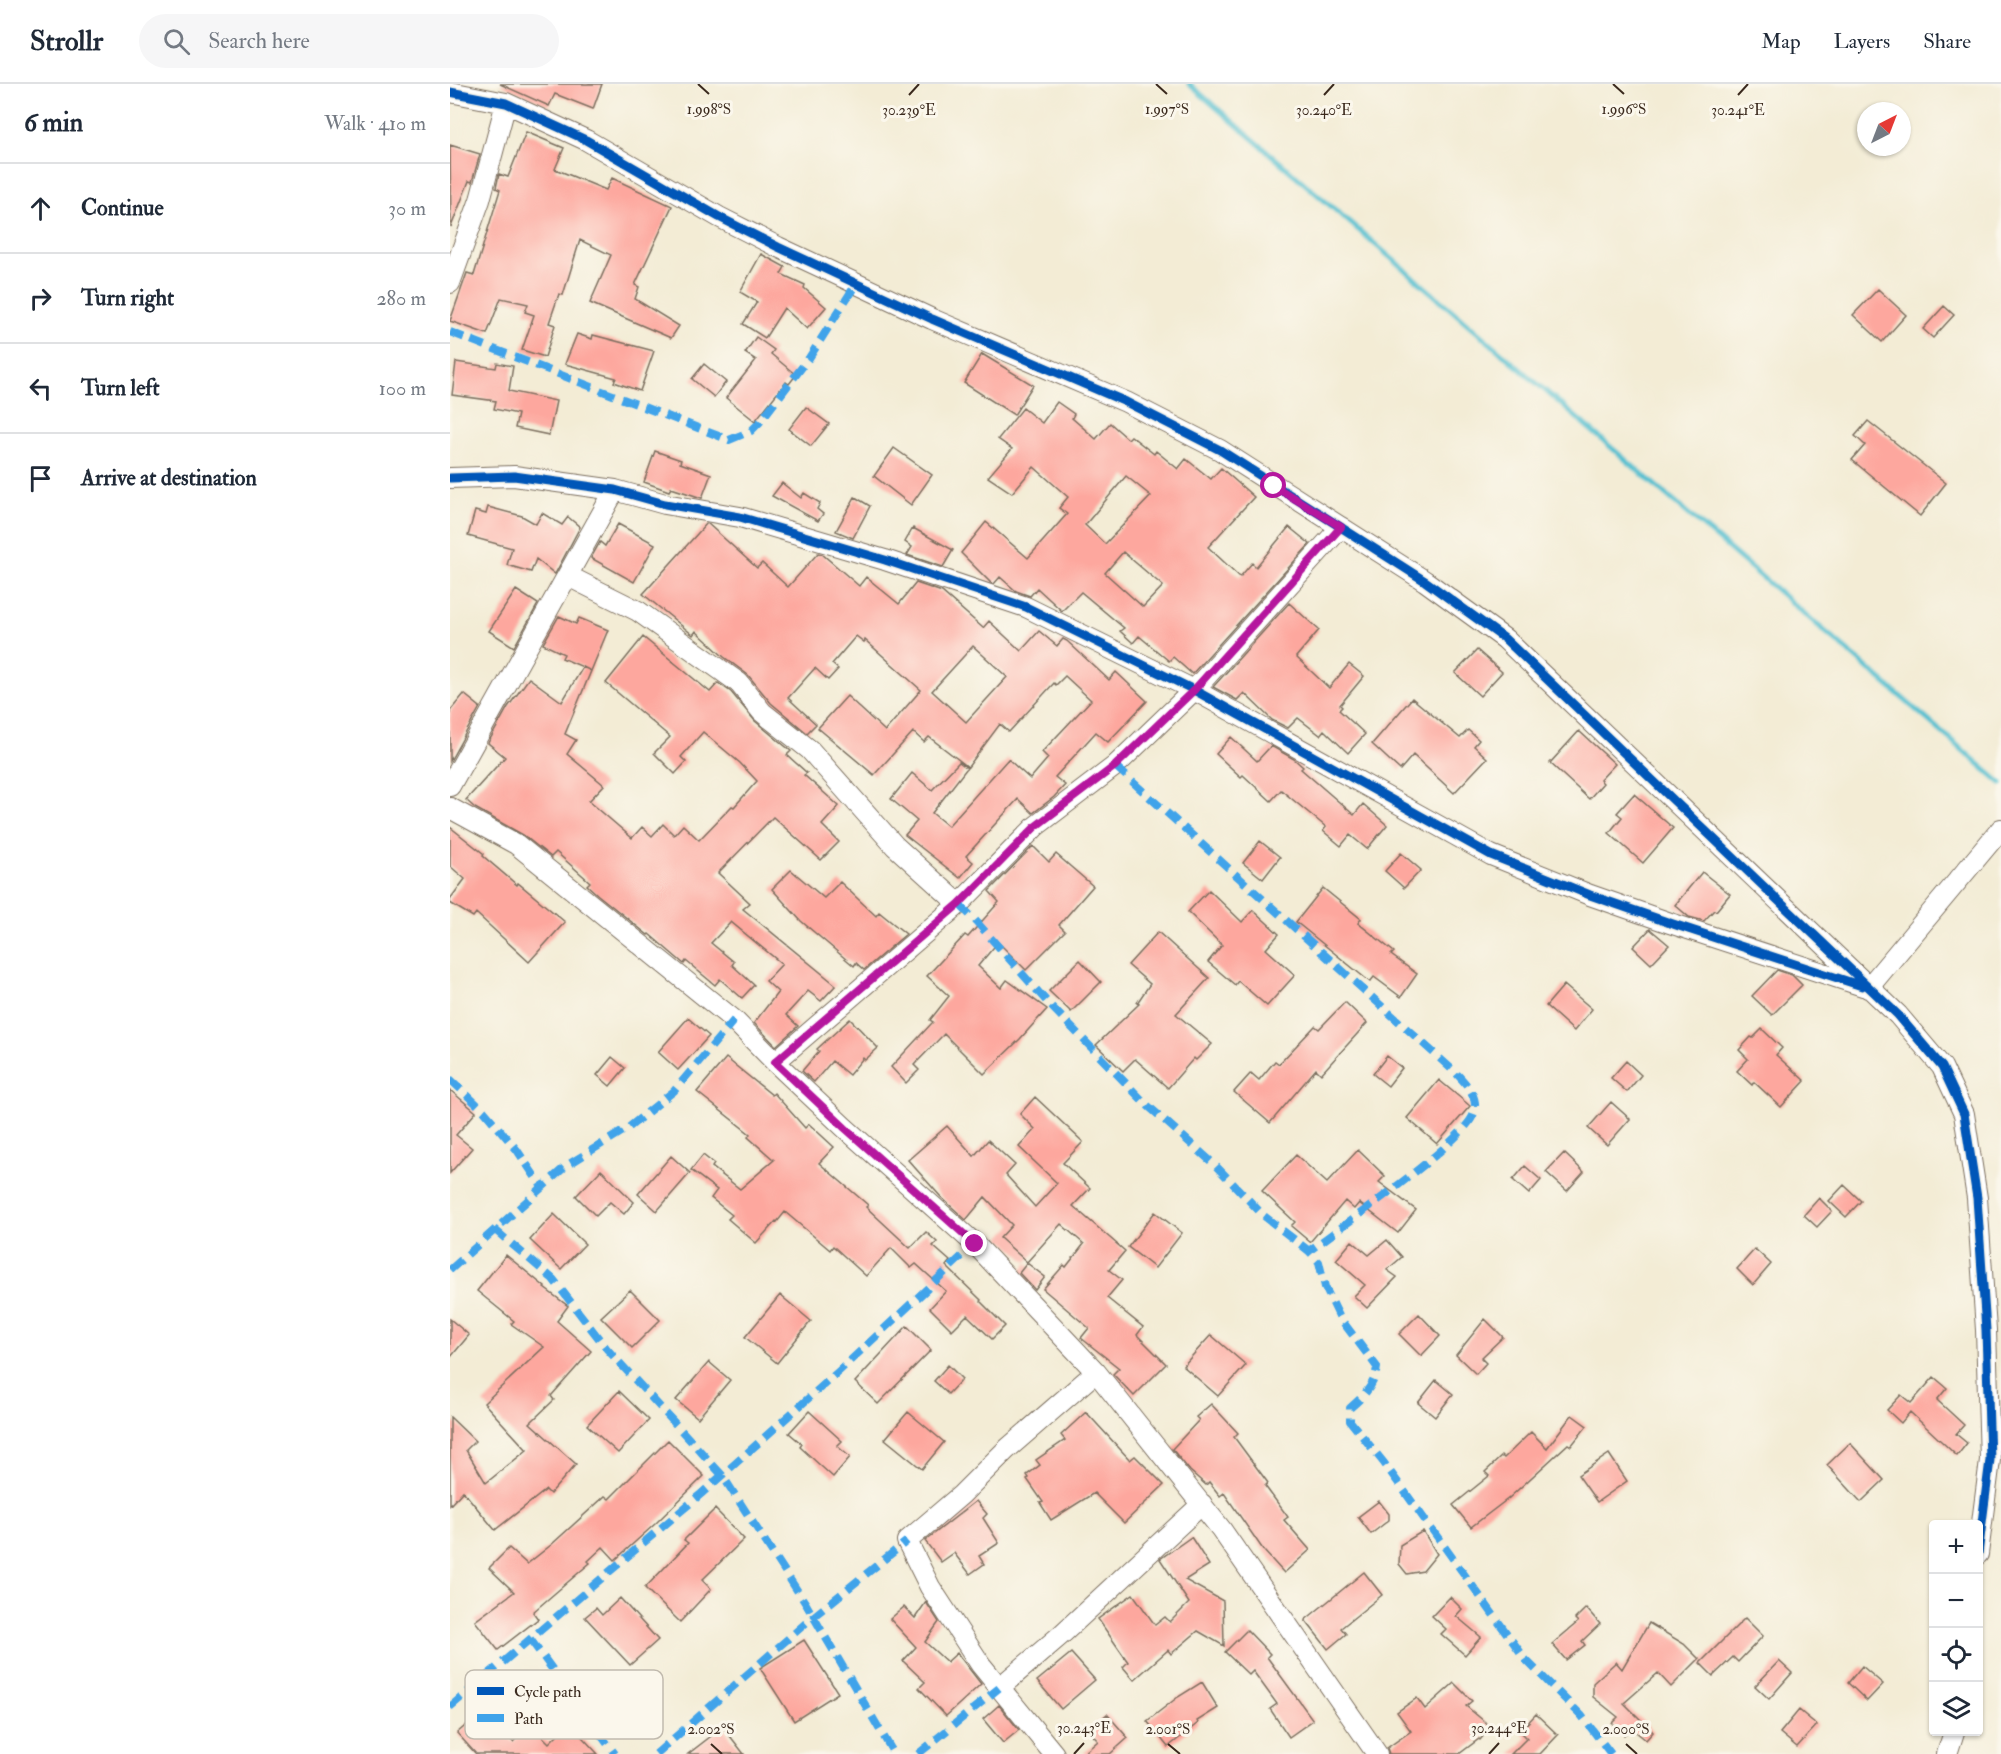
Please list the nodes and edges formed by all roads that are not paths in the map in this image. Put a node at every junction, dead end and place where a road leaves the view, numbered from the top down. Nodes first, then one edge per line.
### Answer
1 (450, 92) edge
2 (506, 103) junction
3 (450, 283) edge
4 (450, 478) edge
5 (615, 490) junction
6 (1341, 527) junction
7 (568, 576) junction
8 (1194, 690) junction
9 (450, 786) edge
10 (450, 808) edge
11 (2001, 830) edge
12 (959, 904) junction
13 (1868, 988) junction
14 (775, 1062) junction
15 (1096, 1372) junction
16 (1202, 1504) junction
17 (1982, 1520) edge
18 (999, 1688) junction
19 (1952, 1736) edge
20 (1054, 1754) edge
21 (1377, 1754) edge
22 (1947, 1754) edge

1 - 2 street
2 - 3 street
2 - 6 street
4 - 5 street
5 - 7 street
5 - 8 street
6 - 8 street
6 - 13 street
7 - 9 street
7 - 12 street
8 - 12 street
8 - 13 street
10 - 14 street
11 - 13 street
12 - 14 street
13 - 17 street
14 - 15 street
15 - 16 street
15 - 18 street
16 - 18 street
16 - 21 street
18 - 20 street
19 - 22 street

